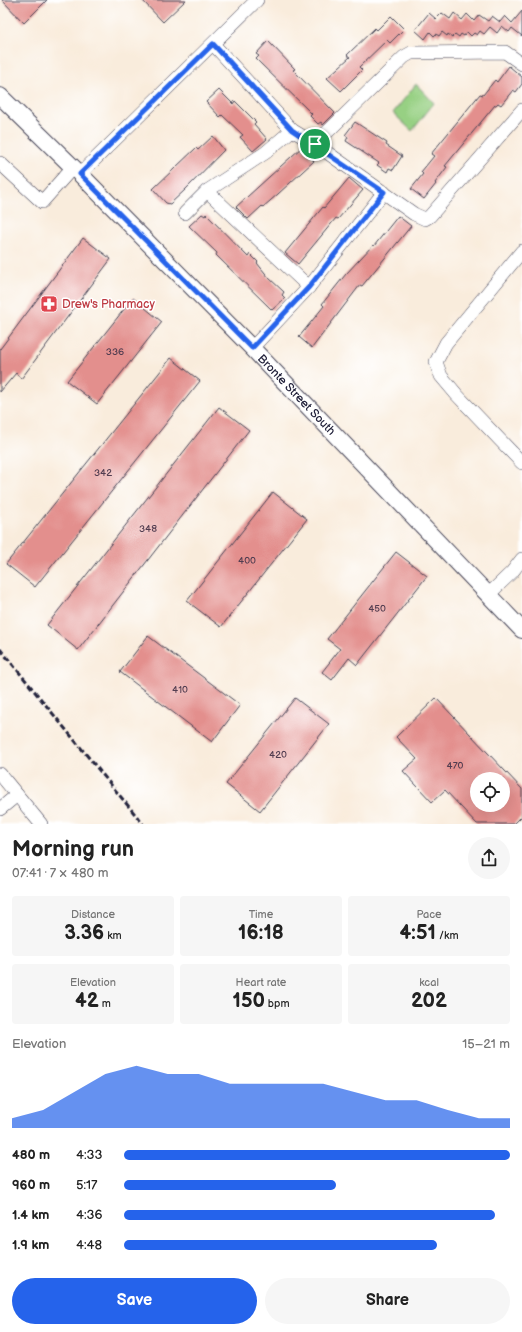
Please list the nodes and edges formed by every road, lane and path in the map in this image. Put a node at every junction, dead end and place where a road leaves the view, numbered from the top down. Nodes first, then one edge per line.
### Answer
1 (257, 0) edge
2 (213, 44) junction
3 (522, 64) edge
4 (1, 98) edge
5 (522, 110) edge
6 (292, 130) junction
7 (315, 144) junction
8 (0, 163) edge
9 (76, 171) junction
10 (207, 191) junction
11 (384, 192) junction
12 (185, 213) dead end
13 (522, 251) edge
14 (309, 287) junction
15 (252, 348) junction
16 (522, 463) edge
17 (522, 559) edge
18 (488, 595) junction
19 (522, 630) edge
20 (0, 774) edge
21 (17, 796) junction
22 (0, 809) edge
23 (41, 824) edge

1 - 2 street
2 - 6 street
2 - 9 street
3 - 7 street
4 - 9 main road, Bronte Street South
5 - 11 street
6 - 7 street
6 - 10 street
7 - 11 street
8 - 9 street
9 - 15 main road, Bronte Street South
10 - 12 street
10 - 14 street
11 - 14 street
13 - 16 street
14 - 15 street
15 - 18 main road, Bronte Street South
17 - 18 street
18 - 19 main road, Bronte Street South
20 - 21 street
21 - 22 street
21 - 23 street

